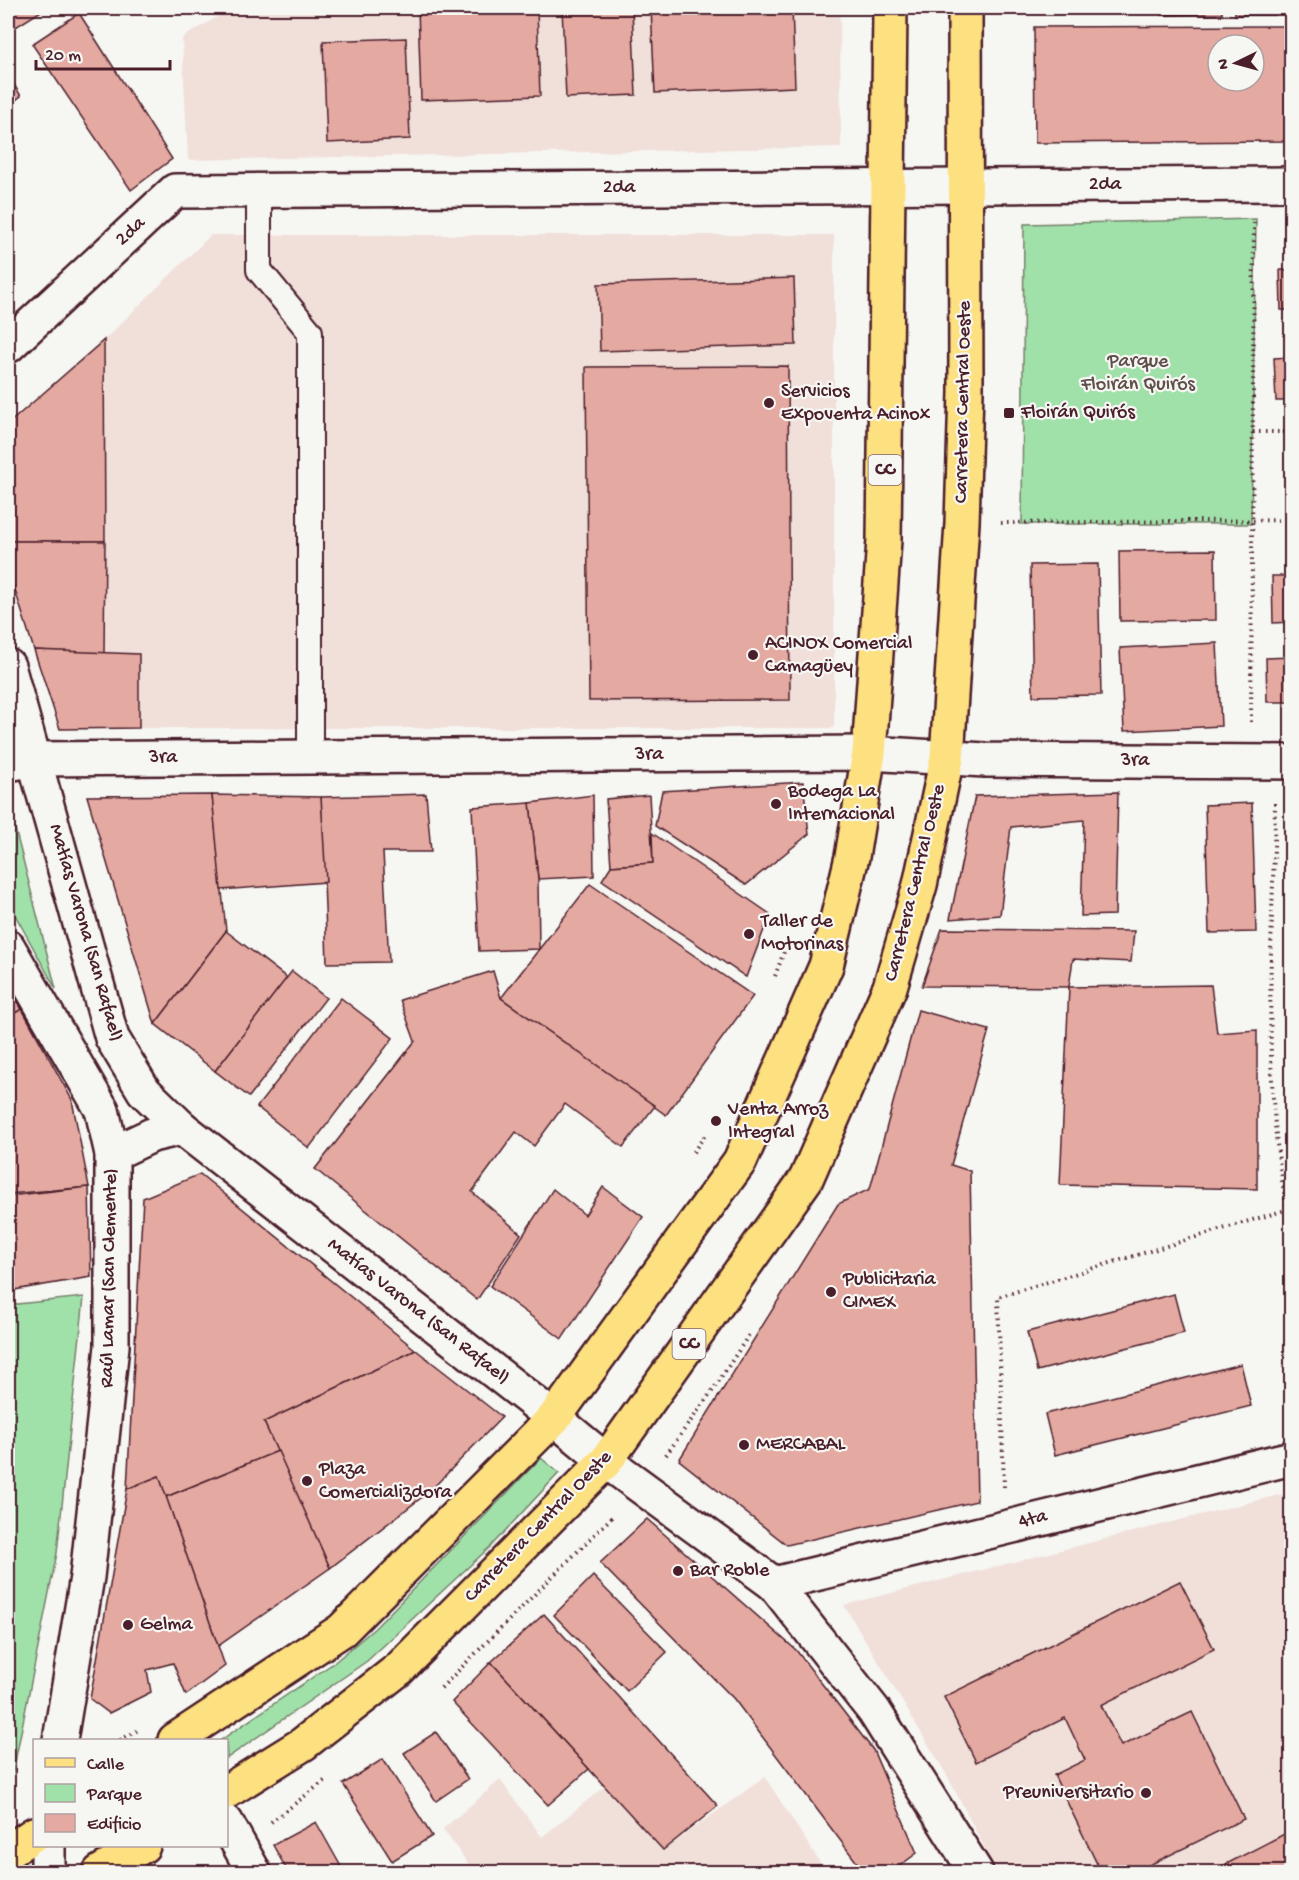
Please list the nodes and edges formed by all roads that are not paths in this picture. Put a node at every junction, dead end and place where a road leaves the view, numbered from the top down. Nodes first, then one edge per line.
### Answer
1 (890, 8) edge
2 (965, 8) edge
3 (1292, 184) edge
4 (967, 185) junction
5 (889, 186) junction
6 (259, 191) junction
7 (8, 346) edge
8 (8, 666) edge
9 (869, 753) junction
10 (310, 757) junction
11 (947, 758) junction
12 (21, 761) edge
13 (1272, 762) edge
14 (8, 947) edge
15 (112, 1038) junction
16 (67, 1054) junction
17 (182, 1128) junction
18 (112, 1154) junction
19 (554, 1418) junction
20 (1292, 1458) edge
21 (606, 1461) junction
22 (774, 1584) junction
23 (60, 1739) edge
24 (177, 1739) edge
25 (228, 1791) edge
26 (228, 1825) edge
27 (33, 1835) edge
28 (48, 1847) edge
29 (140, 1847) edge
30 (8, 1852) edge
31 (48, 1872) edge
32 (100, 1872) edge
33 (254, 1872) edge
34 (976, 1872) edge

1 - 5 main road, CC
2 - 4 main road, Carretera Central Oeste / CC
3 - 4 street, 2da
4 - 5 street, 2da
4 - 11 main road, Carretera Central Oeste / CC
5 - 6 street, 2da
5 - 9 main road, CC
6 - 7 street, 2da
6 - 10 lane
8 - 12 street, Matías Varona (San Rafael)
9 - 10 street, 3ra
9 - 11 street, 3ra
9 - 19 main road, CC
10 - 12 street, 3ra
11 - 13 street, 3ra
11 - 21 main road, Carretera Central Oeste / CC
12 - 15 street, Matías Varona (San Rafael)
14 - 16 street, Raúl Lamar (San Clemente)
15 - 16 street
15 - 17 street, Matías Varona (San Rafael)
16 - 18 street, Raúl Lamar (San Clemente)
17 - 18 street
17 - 19 street, Matías Varona (San Rafael)
18 - 23 street, Raúl Lamar (San Clemente)
19 - 21 street, Matías Varona (San Rafael)
19 - 24 main road, CC
20 - 22 street, 4ta
21 - 22 street, Matías Varona (San Rafael)
21 - 25 main road, Carretera Central Oeste / CC
22 - 34 street, Matías Varona (San Rafael)
26 - 33 street
27 - 30 main road
28 - 31 street
29 - 32 main road

